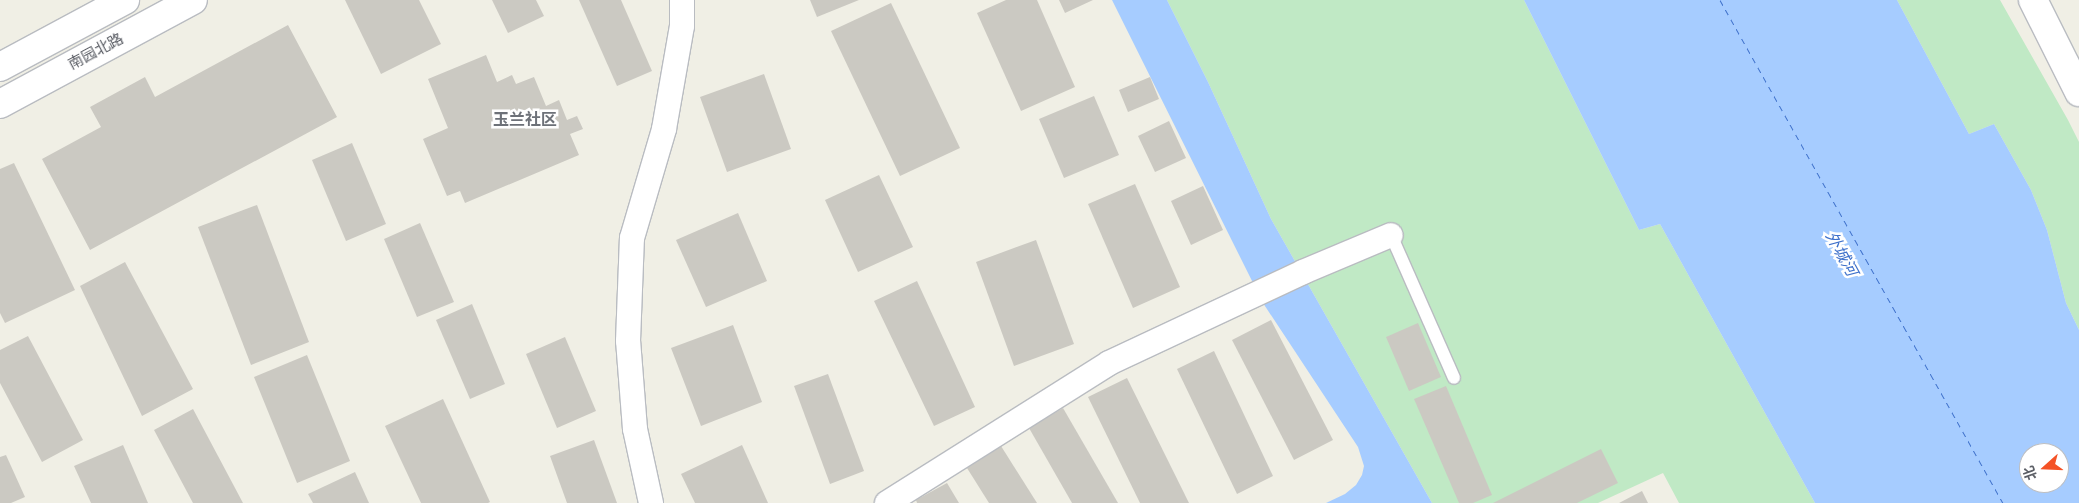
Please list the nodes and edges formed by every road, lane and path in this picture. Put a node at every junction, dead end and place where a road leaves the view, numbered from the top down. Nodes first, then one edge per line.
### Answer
1 (125, 0) edge
2 (193, 0) edge
3 (682, 0) edge
4 (2033, 0) edge
5 (0, 67) edge
6 (2079, 92) edge
7 (0, 104) edge
8 (1391, 235) joint
9 (1454, 378) dead end
10 (651, 503) edge
11 (887, 503) edge

1 - 5 main road
2 - 7 main road, 南园北路
3 - 10 street
4 - 6 main road
8 - 9 lane
8 - 11 street

